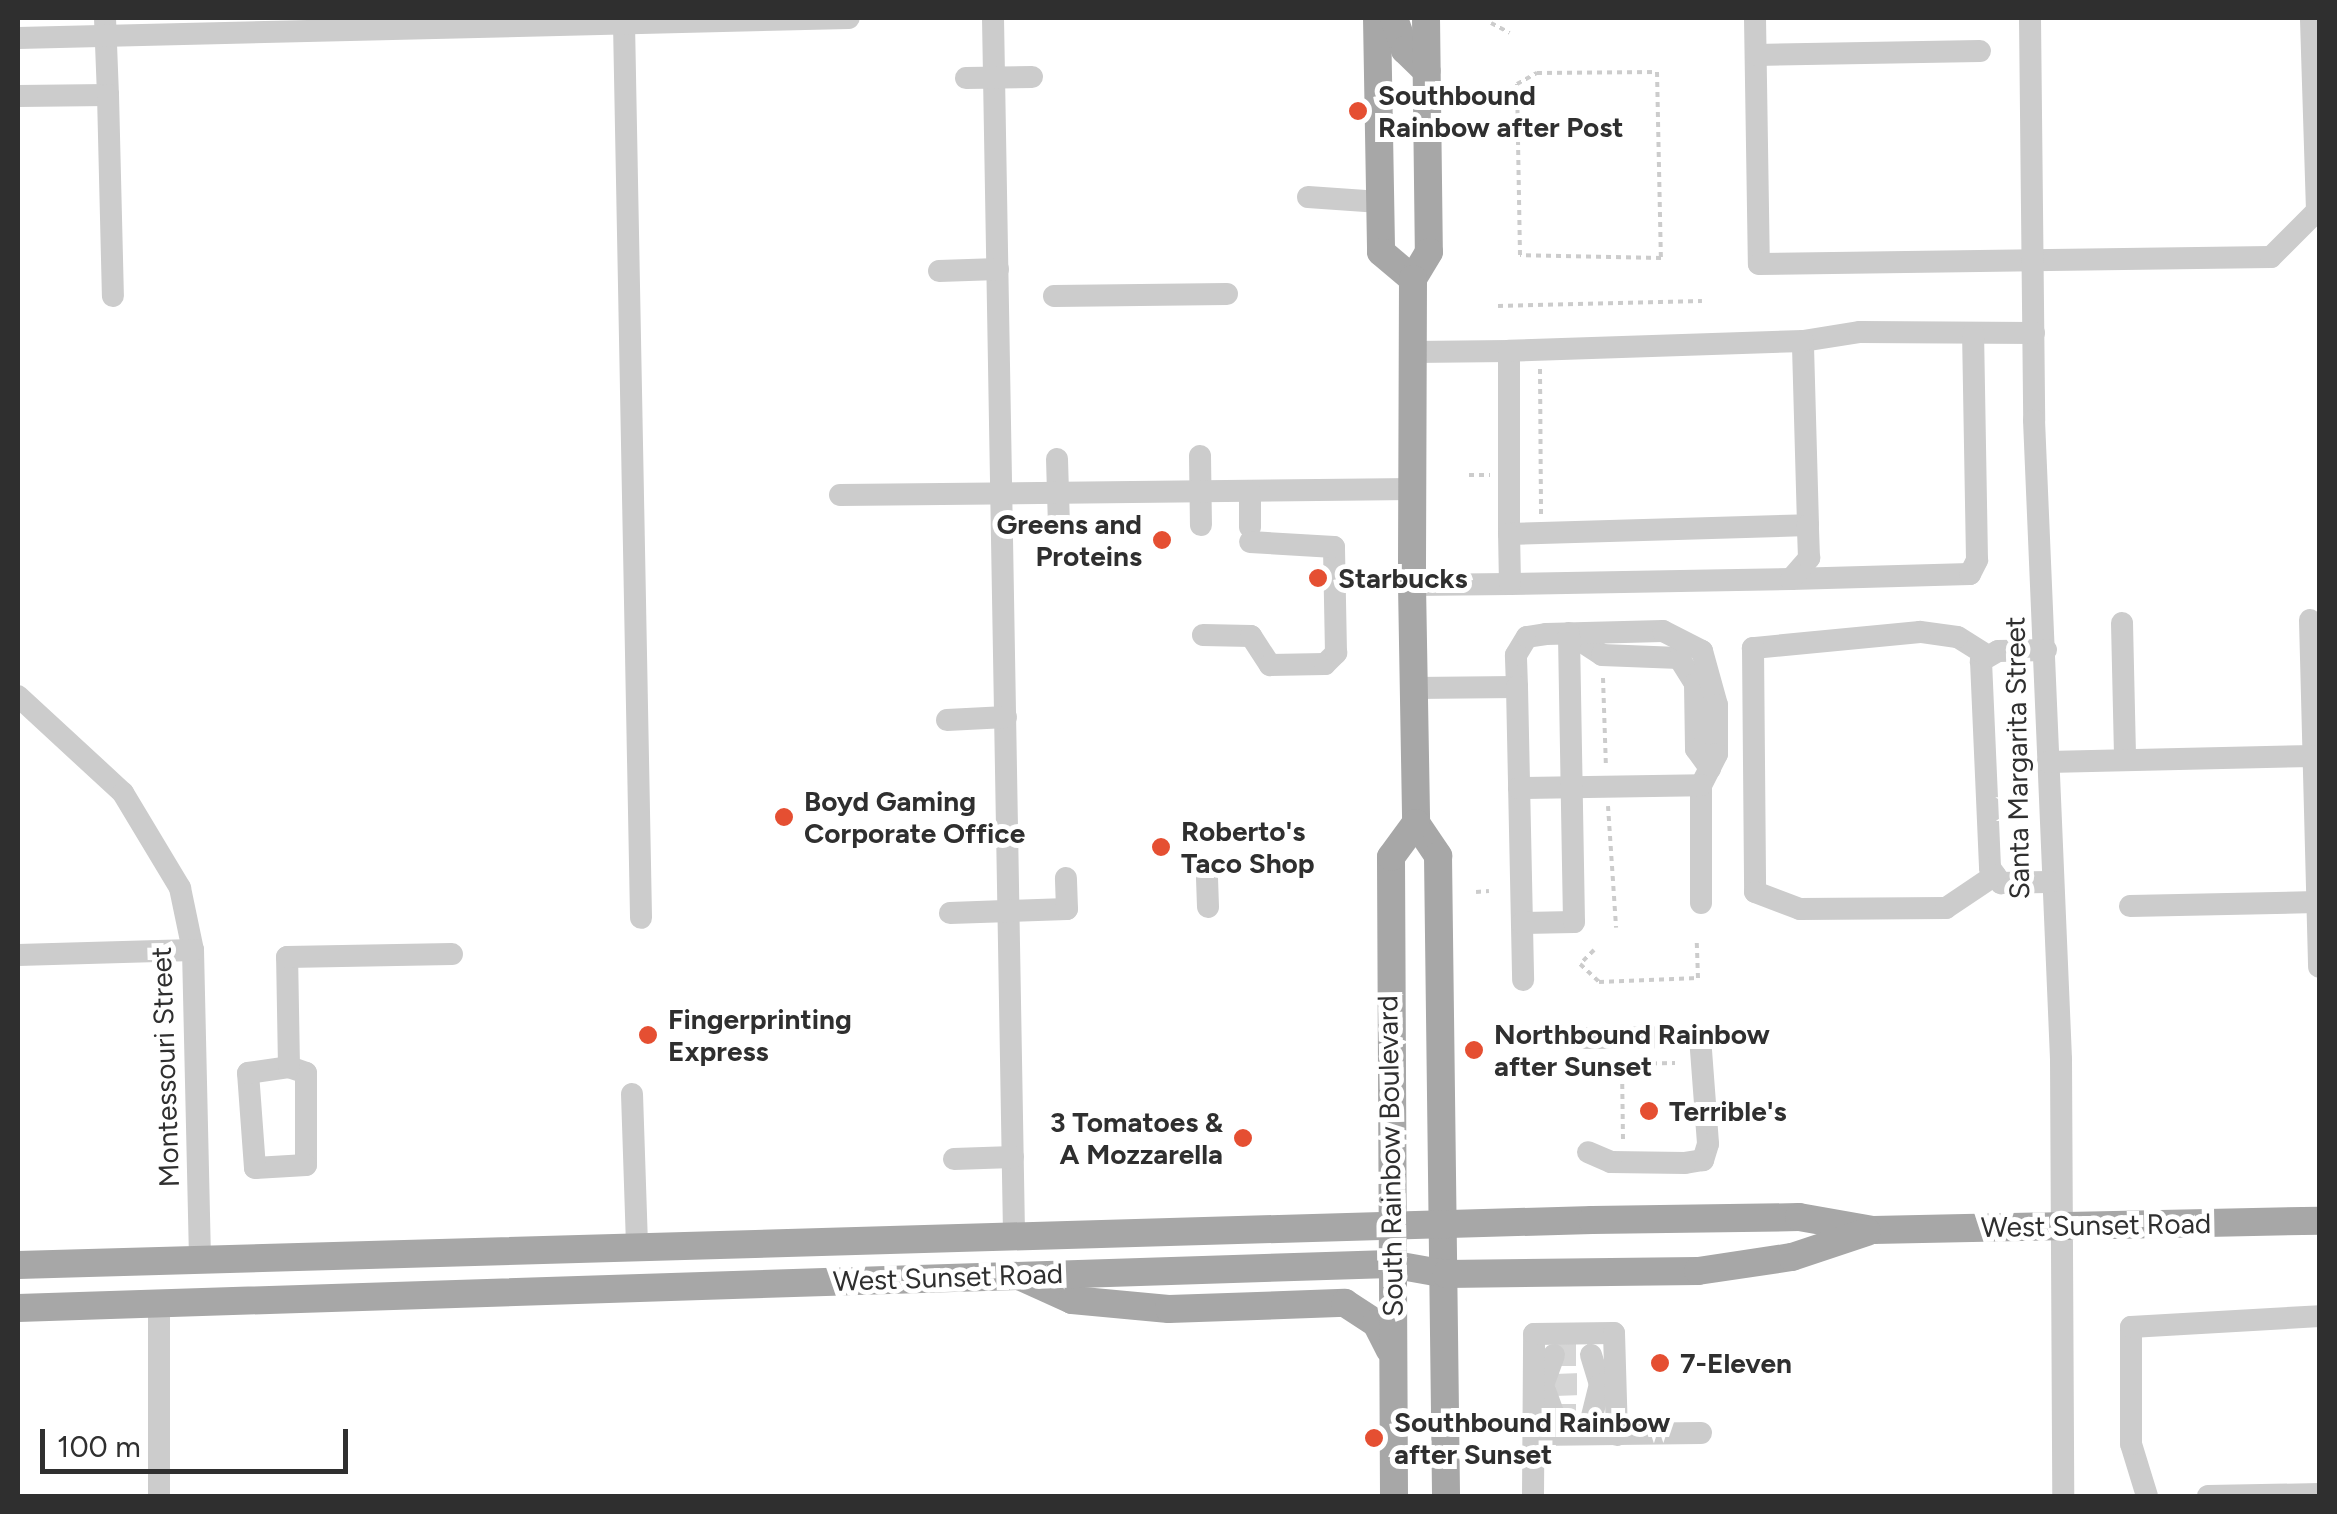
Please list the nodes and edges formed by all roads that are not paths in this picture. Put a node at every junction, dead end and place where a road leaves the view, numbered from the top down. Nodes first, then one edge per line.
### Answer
1 (848, 18) edge
2 (994, 18) edge
3 (1377, 18) edge
4 (1394, 18) edge
5 (1426, 18) edge
6 (1755, 18) edge
7 (2030, 18) edge
8 (2310, 18) edge
9 (762, 19) edge
10 (588, 21) edge
11 (624, 23) junction
12 (106, 27) edge
13 (18, 38) edge
14 (1980, 51) dead end
15 (1756, 55) junction
16 (1427, 71) junction
17 (1032, 77) dead end
18 (966, 78) dead end
19 (995, 78) junction
20 (108, 94) junction
21 (18, 96) edge
22 (1308, 197) dead end
23 (1380, 202) junction
24 (2034, 257) junction
25 (998, 269) junction
26 (939, 271) dead end
27 (1413, 278) junction
28 (1227, 294) dead end
29 (112, 296) dead end
30 (1054, 296) dead end
31 (1972, 333) junction
32 (2034, 333) junction
33 (1803, 341) junction
34 (1413, 352) junction
35 (1509, 352) junction
36 (1200, 456) dead end
37 (1057, 459) dead end
38 (1413, 489) junction
39 (1250, 491) junction
40 (1200, 492) junction
41 (1002, 493) junction
42 (1058, 493) junction
43 (840, 495) dead end
44 (1201, 525) dead end
45 (1808, 525) junction
46 (1058, 526) dead end
47 (1509, 534) junction
48 (1791, 579) junction
49 (1510, 584) junction
50 (1412, 585) junction
51 (2310, 620) dead end
52 (2122, 623) dead end
53 (1569, 633) junction
54 (1203, 635) dead end
55 (2046, 650) junction
56 (1988, 656) junction
57 (1517, 686) junction
58 (1414, 688) junction
59 (18, 696) edge
60 (1006, 717) junction
61 (947, 720) dead end
62 (2314, 756) junction
63 (2125, 760) junction
64 (2048, 762) junction
65 (1705, 776) junction
66 (1572, 787) junction
67 (1519, 788) junction
68 (1416, 823) junction
69 (1995, 875) junction
70 (1066, 878) dead end
71 (1208, 878) dead end
72 (2050, 882) junction
73 (2317, 902) edge
74 (1701, 904) dead end
75 (2130, 906) dead end
76 (1208, 907) dead end
77 (1009, 911) junction
78 (950, 913) dead end
79 (641, 918) dead end
80 (1522, 923) junction
81 (192, 950) junction
82 (18, 954) edge
83 (452, 954) dead end
84 (2318, 967) edge
85 (1522, 980) dead end
86 (1586, 1038) dead end
87 (290, 1066) junction
88 (632, 1094) dead end
89 (1588, 1152) dead end
90 (1013, 1157) junction
91 (954, 1159) dead end
92 (2320, 1222) edge
93 (1446, 1224) junction
94 (1390, 1225) junction
95 (2062, 1226) junction
96 (1873, 1230) junction
97 (1014, 1237) junction
98 (637, 1248) junction
99 (200, 1260) junction
100 (1390, 1264) junction
101 (18, 1265) edge
102 (1014, 1274) junction
103 (1446, 1274) junction
104 (638, 1288) junction
105 (159, 1302) junction
106 (18, 1308) edge
107 (2320, 1316) edge
108 (1554, 1354) dead end
109 (1592, 1354) dead end
110 (1393, 1356) junction
111 (1601, 1384) junction
112 (1544, 1385) junction
113 (1554, 1415) dead end
114 (1592, 1416) dead end
115 (1701, 1433) dead end
116 (1534, 1434) junction
117 (1617, 1434) junction
118 (2320, 1494) edge
119 (159, 1496) edge
120 (1394, 1496) edge
121 (1446, 1496) edge
122 (1533, 1496) edge
123 (2062, 1496) edge
124 (2148, 1496) edge
125 (2208, 1496) edge

1 - 9 street
2 - 19 street
3 - 23 main road
4 - 16 main road
5 - 16 main road, South Rainbow Boulevard
6 - 15 street
7 - 24 street, Santa Margarita Street
8 - 24 street
9 - 11 street
10 - 11 street
10 - 12 street
11 - 79 street
12 - 13 street
12 - 20 street
14 - 15 street
15 - 24 street
16 - 27 main road, South Rainbow Boulevard
17 - 19 street
18 - 19 street
19 - 25 street
20 - 21 street
20 - 29 street
22 - 23 street
23 - 27 main road
24 - 32 street, Santa Margarita Street
25 - 26 street
25 - 41 street
27 - 34 main road, South Rainbow Boulevard
28 - 30 street
31 - 32 street
31 - 33 street
31 - 48 street
32 - 55 street, Santa Margarita Street
33 - 35 street
33 - 45 street
34 - 35 street
34 - 38 main road, South Rainbow Boulevard
35 - 47 street
36 - 40 street
37 - 42 street
38 - 39 street
38 - 50 main road, South Rainbow Boulevard
39 - 40 street
39 - 54 street
40 - 42 street
40 - 44 street
41 - 42 street
41 - 43 street
41 - 60 street
42 - 46 street
45 - 47 street
45 - 48 street
47 - 49 street
48 - 49 street
49 - 50 street
50 - 58 main road, South Rainbow Boulevard
51 - 62 street
52 - 63 street
53 - 57 street
53 - 65 street
53 - 65 street
53 - 66 street
55 - 56 street
55 - 64 street, Santa Margarita Street
56 - 69 street
56 - 69 street
57 - 58 street
57 - 67 street
58 - 68 main road, South Rainbow Boulevard
59 - 81 street, Montessouri Street
60 - 61 street
60 - 77 street
62 - 63 street
62 - 73 street
63 - 64 street
64 - 72 street, Santa Margarita Street
65 - 66 street
65 - 74 street
66 - 67 street
66 - 80 street
67 - 80 street
68 - 93 main road, South Rainbow Boulevard
68 - 94 main road, South Rainbow Boulevard
69 - 72 street
70 - 77 street
71 - 76 street
72 - 95 street, Santa Margarita Street
73 - 75 street
73 - 84 street
77 - 78 street
77 - 90 street
80 - 85 street
81 - 82 street
81 - 99 street, Montessouri Street
83 - 87 street
86 - 89 street
87 - 87 street
88 - 98 street
90 - 91 street
90 - 97 street
92 - 95 main road, West Sunset Road
93 - 94 main road, West Sunset Road
93 - 96 main road, West Sunset Road
93 - 103 main road, South Rainbow Boulevard
94 - 97 main road, West Sunset Road
94 - 100 main road, South Rainbow Boulevard
95 - 96 main road, West Sunset Road
95 - 123 street, Santa Margarita Street
96 - 103 main road, West Sunset Road
97 - 98 main road, West Sunset Road
97 - 102 main road
98 - 99 main road, West Sunset Road
98 - 104 main road
99 - 101 main road, West Sunset Road
100 - 102 main road, West Sunset Road
100 - 103 main road, West Sunset Road
100 - 110 main road, South Rainbow Boulevard
102 - 104 main road, West Sunset Road
102 - 110 main road
103 - 121 main road, South Rainbow Boulevard
104 - 105 main road, West Sunset Road
105 - 106 main road, West Sunset Road
105 - 119 street
107 - 124 street
108 - 112 street
109 - 111 street
110 - 120 main road, South Rainbow Boulevard
111 - 112 street
111 - 114 street
111 - 117 street
112 - 113 street
112 - 116 street
115 - 117 street
116 - 117 street
116 - 122 street
118 - 125 street

